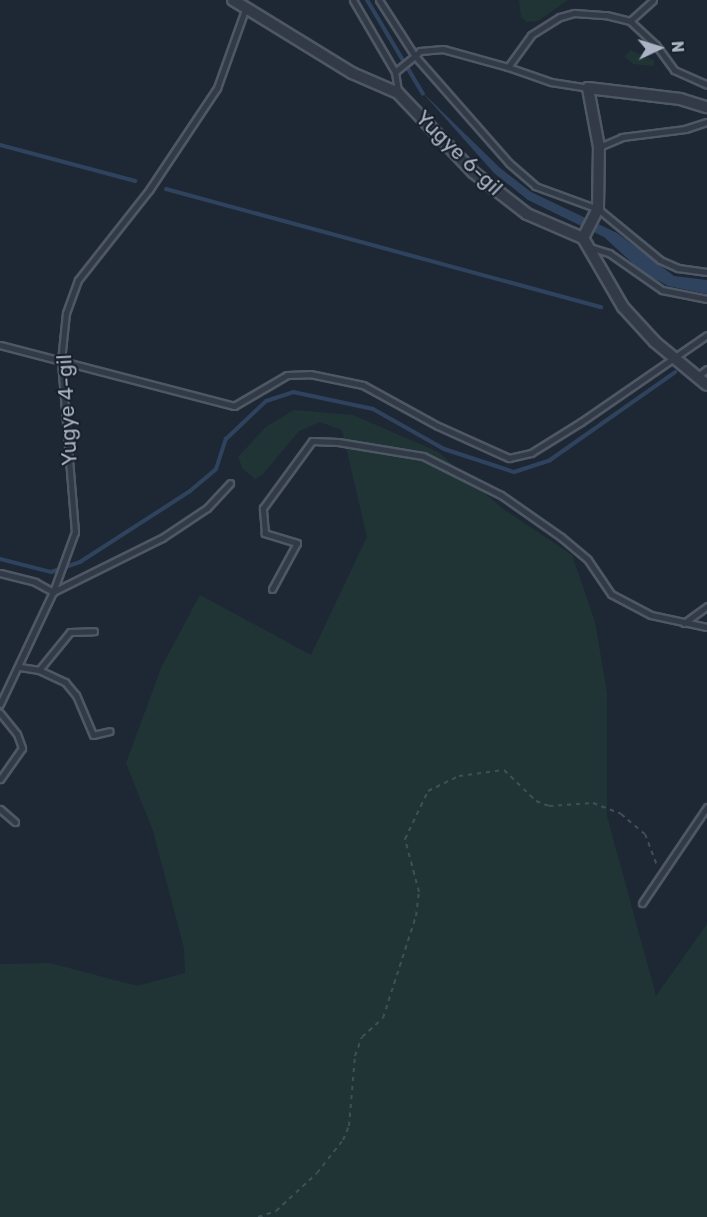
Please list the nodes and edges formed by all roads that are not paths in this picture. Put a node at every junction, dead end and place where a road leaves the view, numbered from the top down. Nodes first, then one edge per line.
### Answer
1 (233, 0) edge
2 (353, 0) edge
3 (379, 0) edge
4 (653, 0) edge
5 (243, 4) edge
6 (630, 21) junction
7 (415, 56) junction
8 (508, 67) junction
9 (395, 72) junction
10 (707, 85) edge
11 (588, 88) junction
12 (398, 93) junction
13 (707, 107) edge
14 (707, 122) edge
15 (599, 147) junction
16 (598, 209) junction
17 (585, 242) junction
18 (707, 272) edge
19 (707, 299) edge
20 (707, 335) edge
21 (0, 345) edge
22 (676, 357) junction
23 (61, 361) junction
24 (703, 373) edge
25 (707, 385) edge
26 (230, 483) dead end
27 (0, 573) edge
28 (272, 589) dead end
29 (53, 592) junction
30 (707, 606) edge
31 (684, 623) junction
32 (707, 627) edge
33 (94, 631) dead end
34 (20, 667) junction
35 (39, 670) junction
36 (0, 704) edge
37 (0, 713) edge
38 (110, 731) dead end
39 (0, 779) edge
40 (707, 807) edge
41 (0, 809) edge
42 (15, 822) dead end
43 (642, 903) dead end

1 - 5 street, Yugye 6-gil
2 - 9 lane
3 - 7 lane
4 - 6 lane
5 - 12 street, Yugye 6-gil
5 - 23 lane, Yugye 4-gil
6 - 8 lane
6 - 10 lane
7 - 8 lane
7 - 9 lane
7 - 16 lane
8 - 11 lane
9 - 12 lane
11 - 13 street
11 - 15 street
12 - 17 street, Yugye 6-gil
14 - 15 lane
15 - 16 street
16 - 17 street
16 - 18 lane
17 - 19 lane
17 - 22 street
20 - 22 lane
21 - 23 lane
22 - 23 lane
22 - 24 street
23 - 29 lane, Yugye 4-gil
24 - 25 street
26 - 29 lane
27 - 29 lane
28 - 31 lane
29 - 34 lane, Yugye 4-gil
30 - 31 lane
31 - 32 lane
33 - 35 lane
34 - 35 lane
34 - 36 lane, Yugye 4-gil
35 - 38 lane
37 - 39 lane
40 - 43 lane
41 - 42 lane

